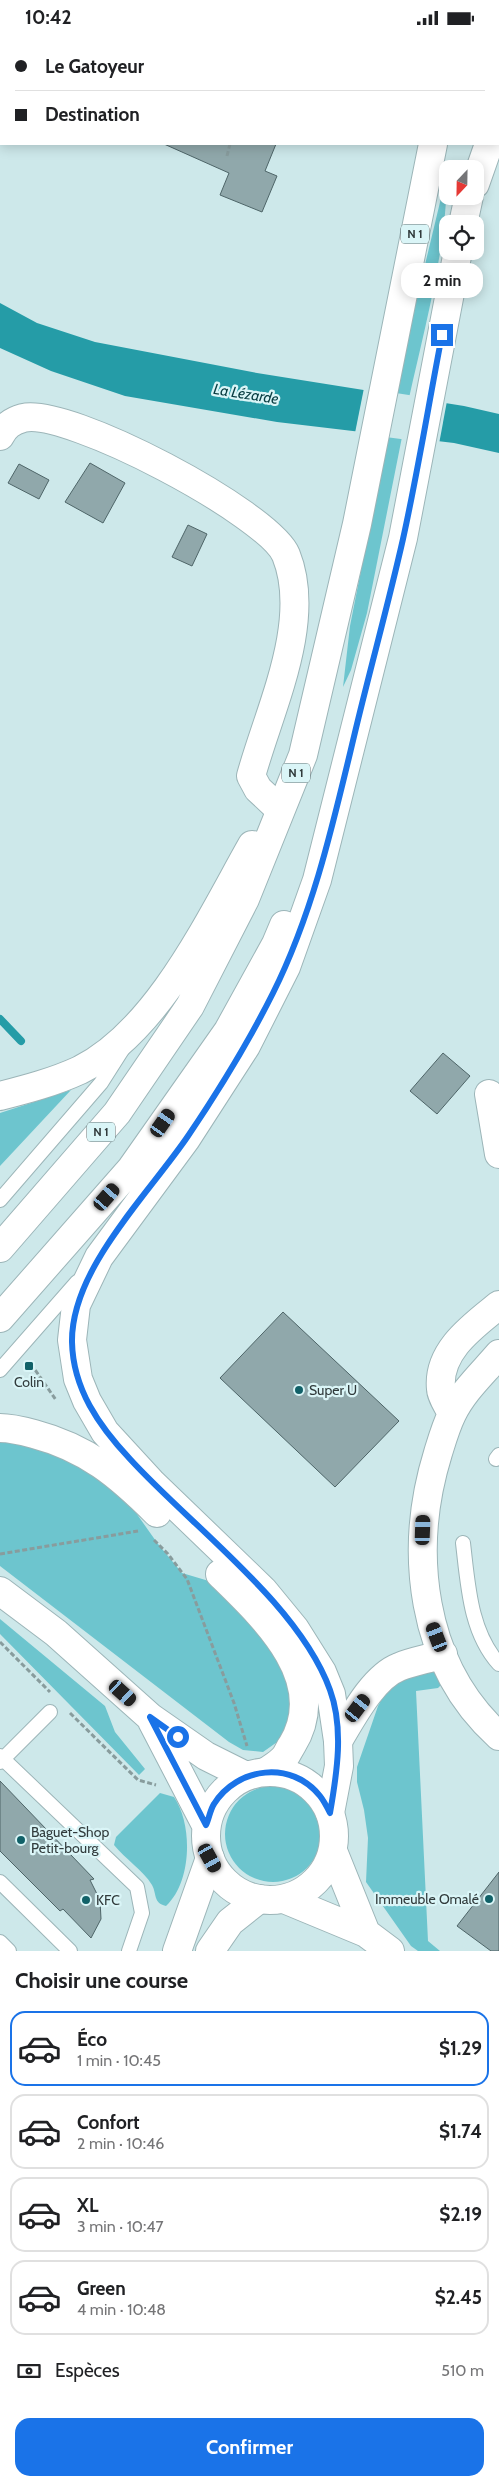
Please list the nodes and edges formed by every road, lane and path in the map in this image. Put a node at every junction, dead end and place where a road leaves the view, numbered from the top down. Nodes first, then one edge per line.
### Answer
1 (230, 145) edge
2 (433, 145) edge
3 (481, 145) edge
4 (489, 145) edge
5 (227, 156) dead end
6 (477, 160) edge
7 (483, 160) edge
8 (456, 260) edge
9 (0, 436) edge
10 (303, 755) junction
11 (343, 783) junction
12 (275, 805) junction
13 (136, 1029) junction
14 (489, 1094) dead end
15 (0, 1096) edge
16 (499, 1154) edge
17 (0, 1200) edge
18 (0, 1248) edge
19 (99, 1257) junction
20 (499, 1305) edge
21 (0, 1318) edge
22 (20, 1347) junction
23 (499, 1354) edge
24 (0, 1370) edge
25 (60, 1405) dead end
26 (452, 1414) junction
27 (0, 1428) edge
28 (138, 1524) dead end
29 (148, 1535) dead end
30 (463, 1543) dead end
31 (0, 1554) edge
32 (0, 1591) edge
33 (0, 1642) edge
34 (443, 1655) junction
35 (499, 1665) edge
36 (55, 1697) dead end
37 (69, 1711) dead end
38 (50, 1712) dead end
39 (150, 1717) junction
40 (499, 1736) edge
41 (338, 1741) junction
42 (248, 1746) dead end
43 (1, 1759) edge
44 (256, 1774) junction
45 (183, 1779) junction
46 (330, 1813) junction
47 (206, 1825) junction
48 (332, 1851) junction
49 (210, 1858) junction
50 (0, 1882) edge
51 (272, 1899) junction
52 (366, 1933) junction
53 (0, 1942) edge
54 (9, 1951) edge
55 (70, 1951) edge
56 (129, 1951) edge
57 (176, 1951) edge
58 (210, 1951) edge
59 (390, 1951) edge

1 - 5 path
2 - 10 main road, N 1
3 - 6 main road
4 - 7 main road
8 - 11 main road
9 - 12 main road
10 - 12 main road
10 - 18 main road, N 1
11 - 19 main road
11 - 21 main road
12 - 13 main road
13 - 15 main road
13 - 17 lane
14 - 16 main road
19 - 22 lane
19 - 41 main road
20 - 26 main road
22 - 24 lane
22 - 25 path
23 - 26 main road
26 - 34 main road
27 - 44 main road
28 - 31 path
29 - 42 path
30 - 35 lane
32 - 39 main road
33 - 36 path
34 - 40 main road
34 - 41 main road
37 - 45 path
38 - 43 lane
39 - 44 main road
39 - 45 main road
41 - 46 main road
43 - 56 lane
44 - 46 main road
44 - 47 main road
45 - 47 main road
46 - 48 main road
47 - 49 main road
48 - 51 main road
48 - 52 main road
49 - 51 main road
49 - 57 main road
50 - 55 lane
51 - 52 main road
51 - 58 main road
52 - 59 main road
53 - 54 lane

